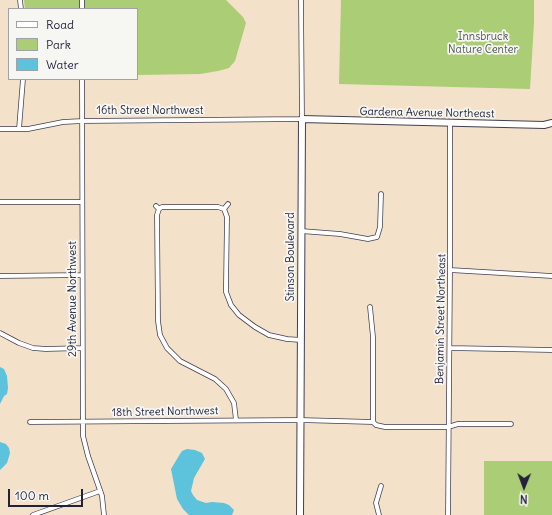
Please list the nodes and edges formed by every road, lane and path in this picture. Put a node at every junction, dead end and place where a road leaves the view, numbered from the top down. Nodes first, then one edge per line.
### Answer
1 (301, 0) edge
2 (23, 80) edge
3 (82, 80) edge
4 (302, 120) junction
5 (82, 121) junction
6 (552, 123) edge
7 (450, 124) junction
8 (0, 129) edge
9 (19, 129) junction
10 (381, 194) dead end
11 (0, 202) edge
12 (82, 202) junction
13 (228, 204) dead end
14 (224, 209) junction
15 (301, 231) junction
16 (450, 270) junction
17 (82, 275) junction
18 (0, 276) edge
19 (552, 276) edge
20 (370, 307) dead end
21 (0, 333) edge
22 (301, 340) junction
23 (82, 348) junction
24 (450, 348) junction
25 (552, 350) edge
26 (236, 420) junction
27 (300, 420) junction
28 (30, 422) dead end
29 (82, 422) junction
30 (373, 422) junction
31 (511, 424) dead end
32 (448, 427) junction
33 (381, 486) dead end
34 (100, 491) junction
35 (33, 515) edge
36 (104, 515) edge
37 (300, 515) edge
38 (379, 515) edge
39 (448, 515) edge

1 - 4 street, Stinson Boulevard
2 - 9 street
3 - 5 street, 29th Avenue Northwest
4 - 5 street, 16th Street Northwest
4 - 7 street, Gardena Avenue Northeast
4 - 15 street, Stinson Boulevard
5 - 9 street, 16th Street Northwest
5 - 12 street, 29th Avenue Northwest
6 - 7 street, Gardena Avenue Northeast
7 - 16 street, Benjamin Street Northeast
8 - 9 street, 16th Street Northwest
10 - 15 street
11 - 12 street
12 - 17 street, 29th Avenue Northwest
13 - 14 street
14 - 22 street
14 - 26 street
15 - 22 street, Stinson Boulevard
16 - 19 street
16 - 24 street, Benjamin Street Northeast
17 - 18 street
17 - 23 street, 29th Avenue Northwest
20 - 30 street
21 - 23 street
22 - 27 street, Stinson Boulevard
23 - 29 street, 29th Avenue Northwest
24 - 25 street
24 - 32 street, Benjamin Street Northeast
26 - 27 street, 18th Street Northwest
26 - 29 street, 18th Street Northwest
27 - 30 street, 18th Street Northwest
27 - 37 street, Stinson Boulevard
28 - 29 street, 18th Street Northwest
29 - 34 street, 29th Avenue Northwest
30 - 32 street, 18th Street Northwest
31 - 32 street, 18th Street Northwest
32 - 39 street, Benjamin Street Northeast
33 - 38 street
34 - 35 street
34 - 36 street, 29th Avenue Northwest

